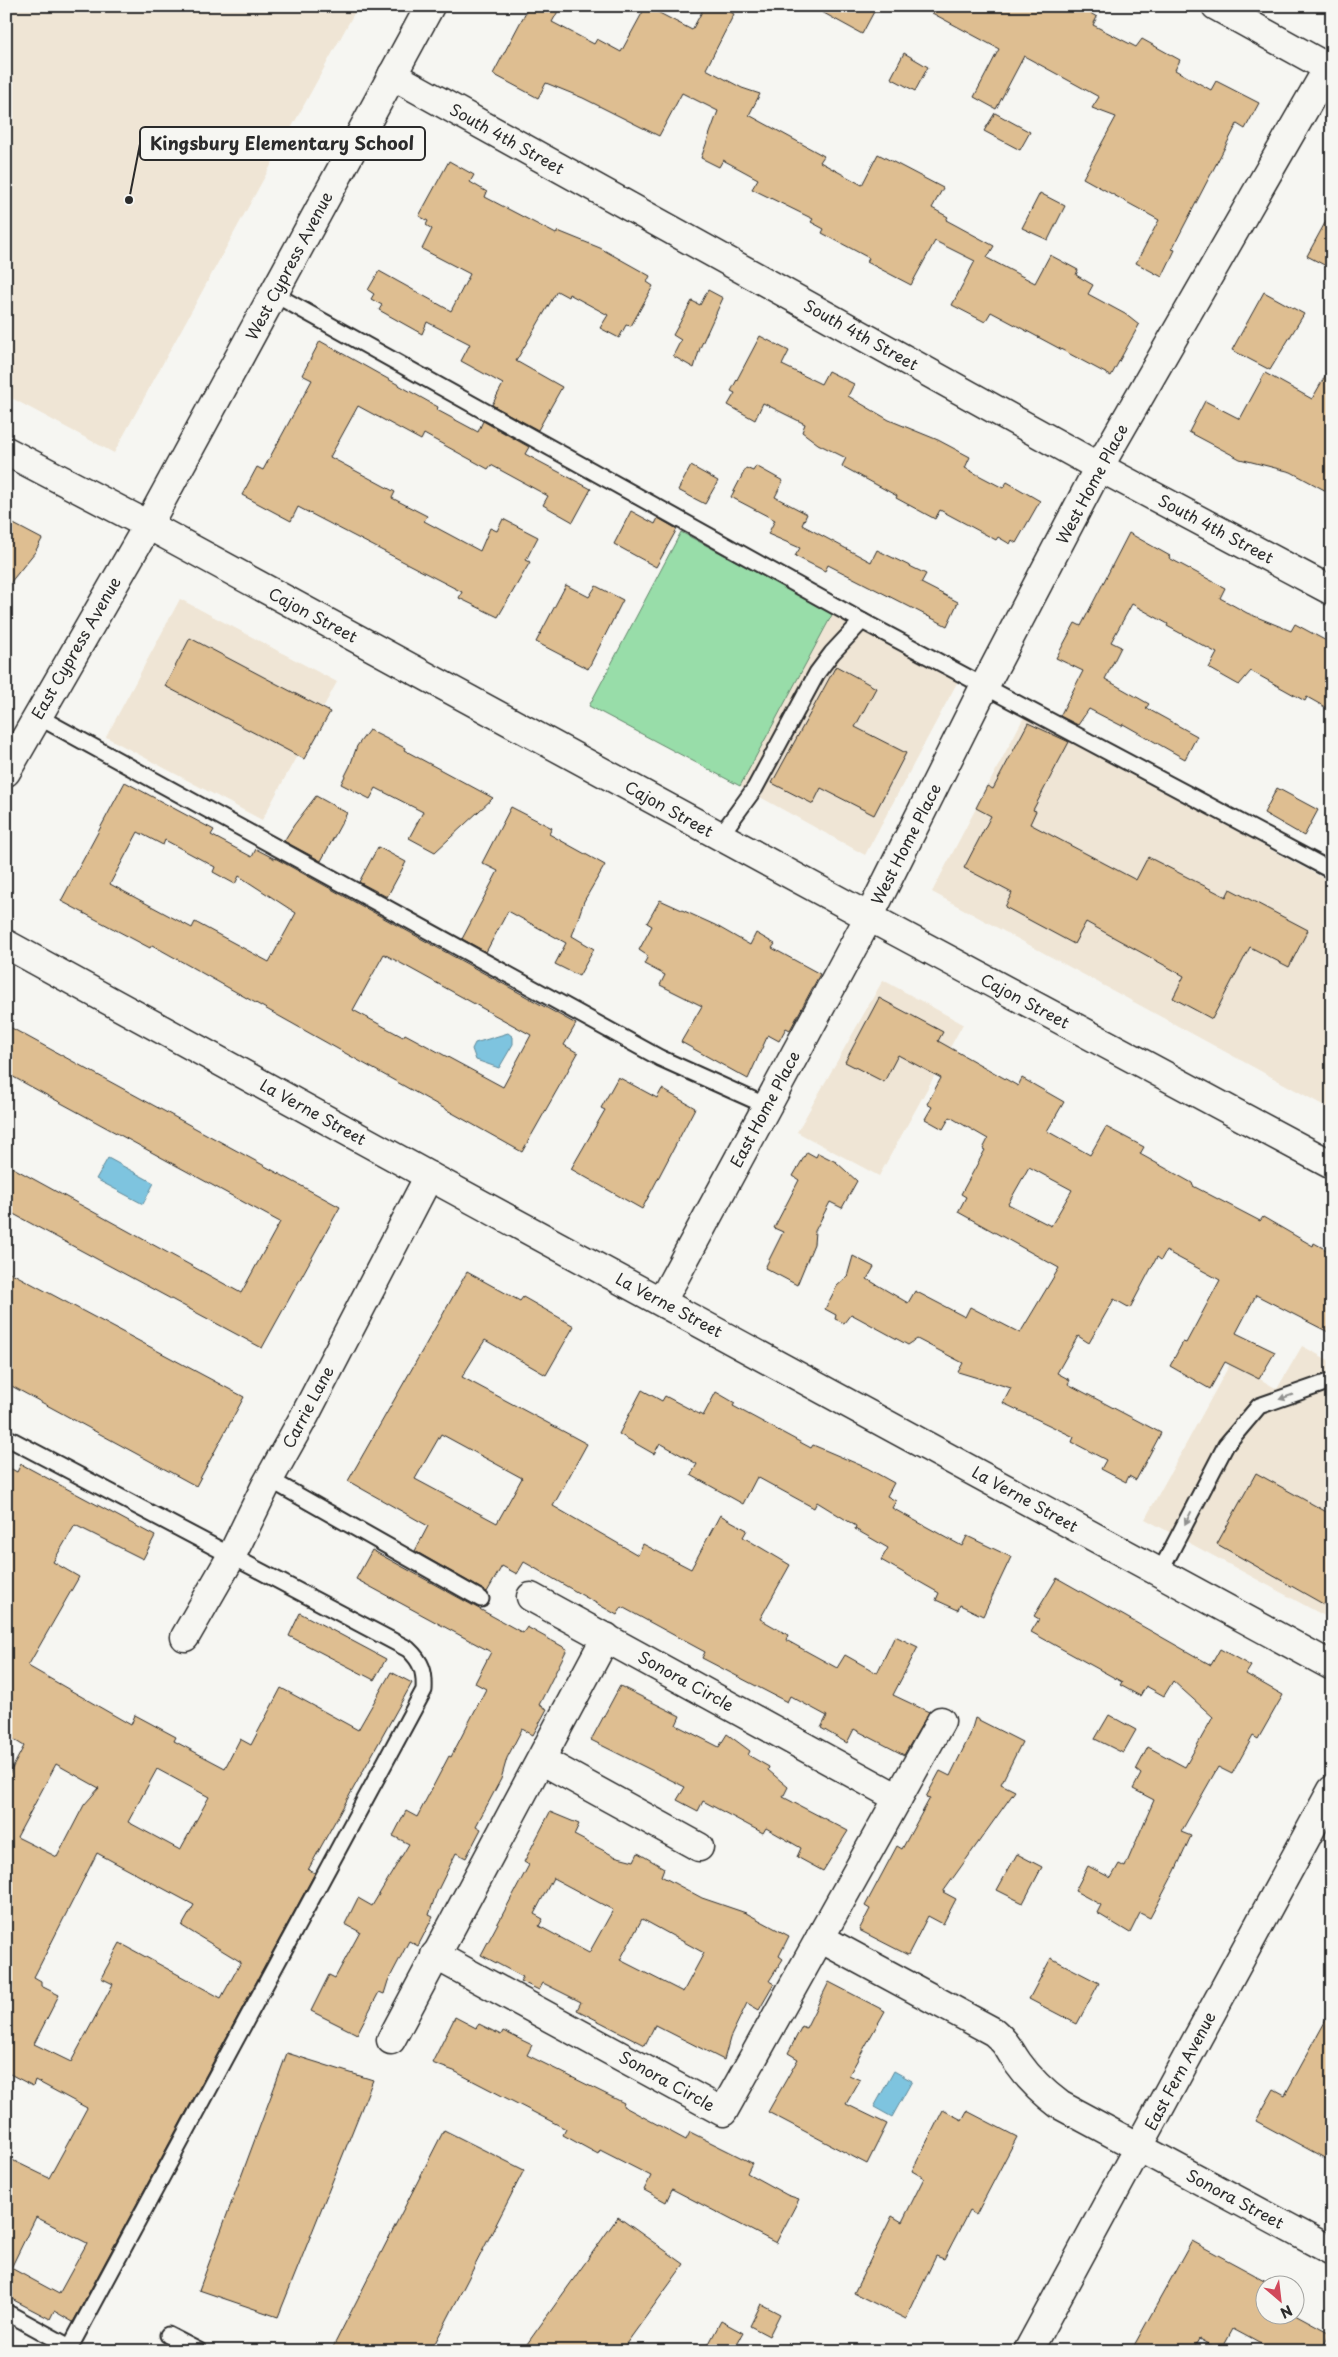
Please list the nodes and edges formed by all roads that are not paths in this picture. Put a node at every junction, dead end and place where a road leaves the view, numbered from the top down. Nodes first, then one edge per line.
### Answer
1 (430, 6) edge
2 (1216, 6) edge
3 (1330, 66) edge
4 (392, 75) junction
5 (274, 294) junction
6 (6, 451) edge
7 (1100, 467) junction
8 (148, 525) junction
9 (1332, 591) edge
10 (862, 621) junction
11 (984, 687) junction
12 (37, 716) junction
13 (8, 763) edge
14 (720, 836) junction
15 (1332, 871) edge
16 (869, 917) junction
17 (6, 944) edge
18 (767, 1106) junction
19 (1332, 1165) edge
20 (429, 1176) junction
21 (662, 1301) junction
22 (1332, 1384) edge
23 (6, 1437) edge
24 (269, 1479) junction
25 (231, 1557) junction
26 (1160, 1572) junction
27 (531, 1597) dead end
28 (481, 1598) dead end
29 (185, 1637) dead end
30 (606, 1637) junction
31 (1332, 1666) edge
32 (941, 1721) dead end
33 (541, 1760) junction
34 (1332, 1790) edge
35 (898, 1798) junction
36 (699, 1847) dead end
37 (820, 1938) junction
38 (435, 1955) junction
39 (391, 2040) dead end
40 (1139, 2147) junction
41 (1332, 2251) edge
42 (6, 2312) edge
43 (168, 2335) dead end
44 (69, 2349) edge
45 (199, 2351) edge
46 (1028, 2351) edge

1 - 4 street, West Cypress Avenue
2 - 3 street
3 - 7 street, West Home Place
4 - 5 street, West Cypress Avenue
4 - 7 street, South 4th Street
5 - 8 street, West Cypress Avenue
5 - 10 lane
6 - 8 street, Cajon Street
7 - 9 street, South 4th Street
7 - 11 street, West Home Place
8 - 12 street, East Cypress Avenue
8 - 14 street, Cajon Street
10 - 11 lane
10 - 14 lane
11 - 15 lane
11 - 16 street, West Home Place
12 - 13 street, East Cypress Avenue
12 - 18 lane
14 - 16 street, Cajon Street
16 - 18 street, East Home Place
16 - 19 street, Cajon Street
17 - 20 street, La Verne Street
18 - 21 street, East Home Place
20 - 21 street, La Verne Street
20 - 24 street, Carrie Lane
21 - 26 street, La Verne Street
22 -> 26 lane
23 - 25 lane
24 - 25 street, Carrie Lane
24 - 28 lane
25 - 29 street, Carrie Lane
25 - 44 lane
26 - 31 street, La Verne Street
27 - 30 street, Sonora Circle
30 - 33 street
30 - 35 street, Sonora Circle
32 - 35 street, Sonora Circle
33 - 36 street
33 - 38 street
34 - 40 street, East Fern Avenue
35 - 37 street, Sonora Circle
37 - 38 street, Sonora Circle
37 - 40 street
38 - 39 street
40 - 41 street, Sonora Street
40 - 46 street, East Fern Avenue
42 - 44 lane
43 - 45 lane

